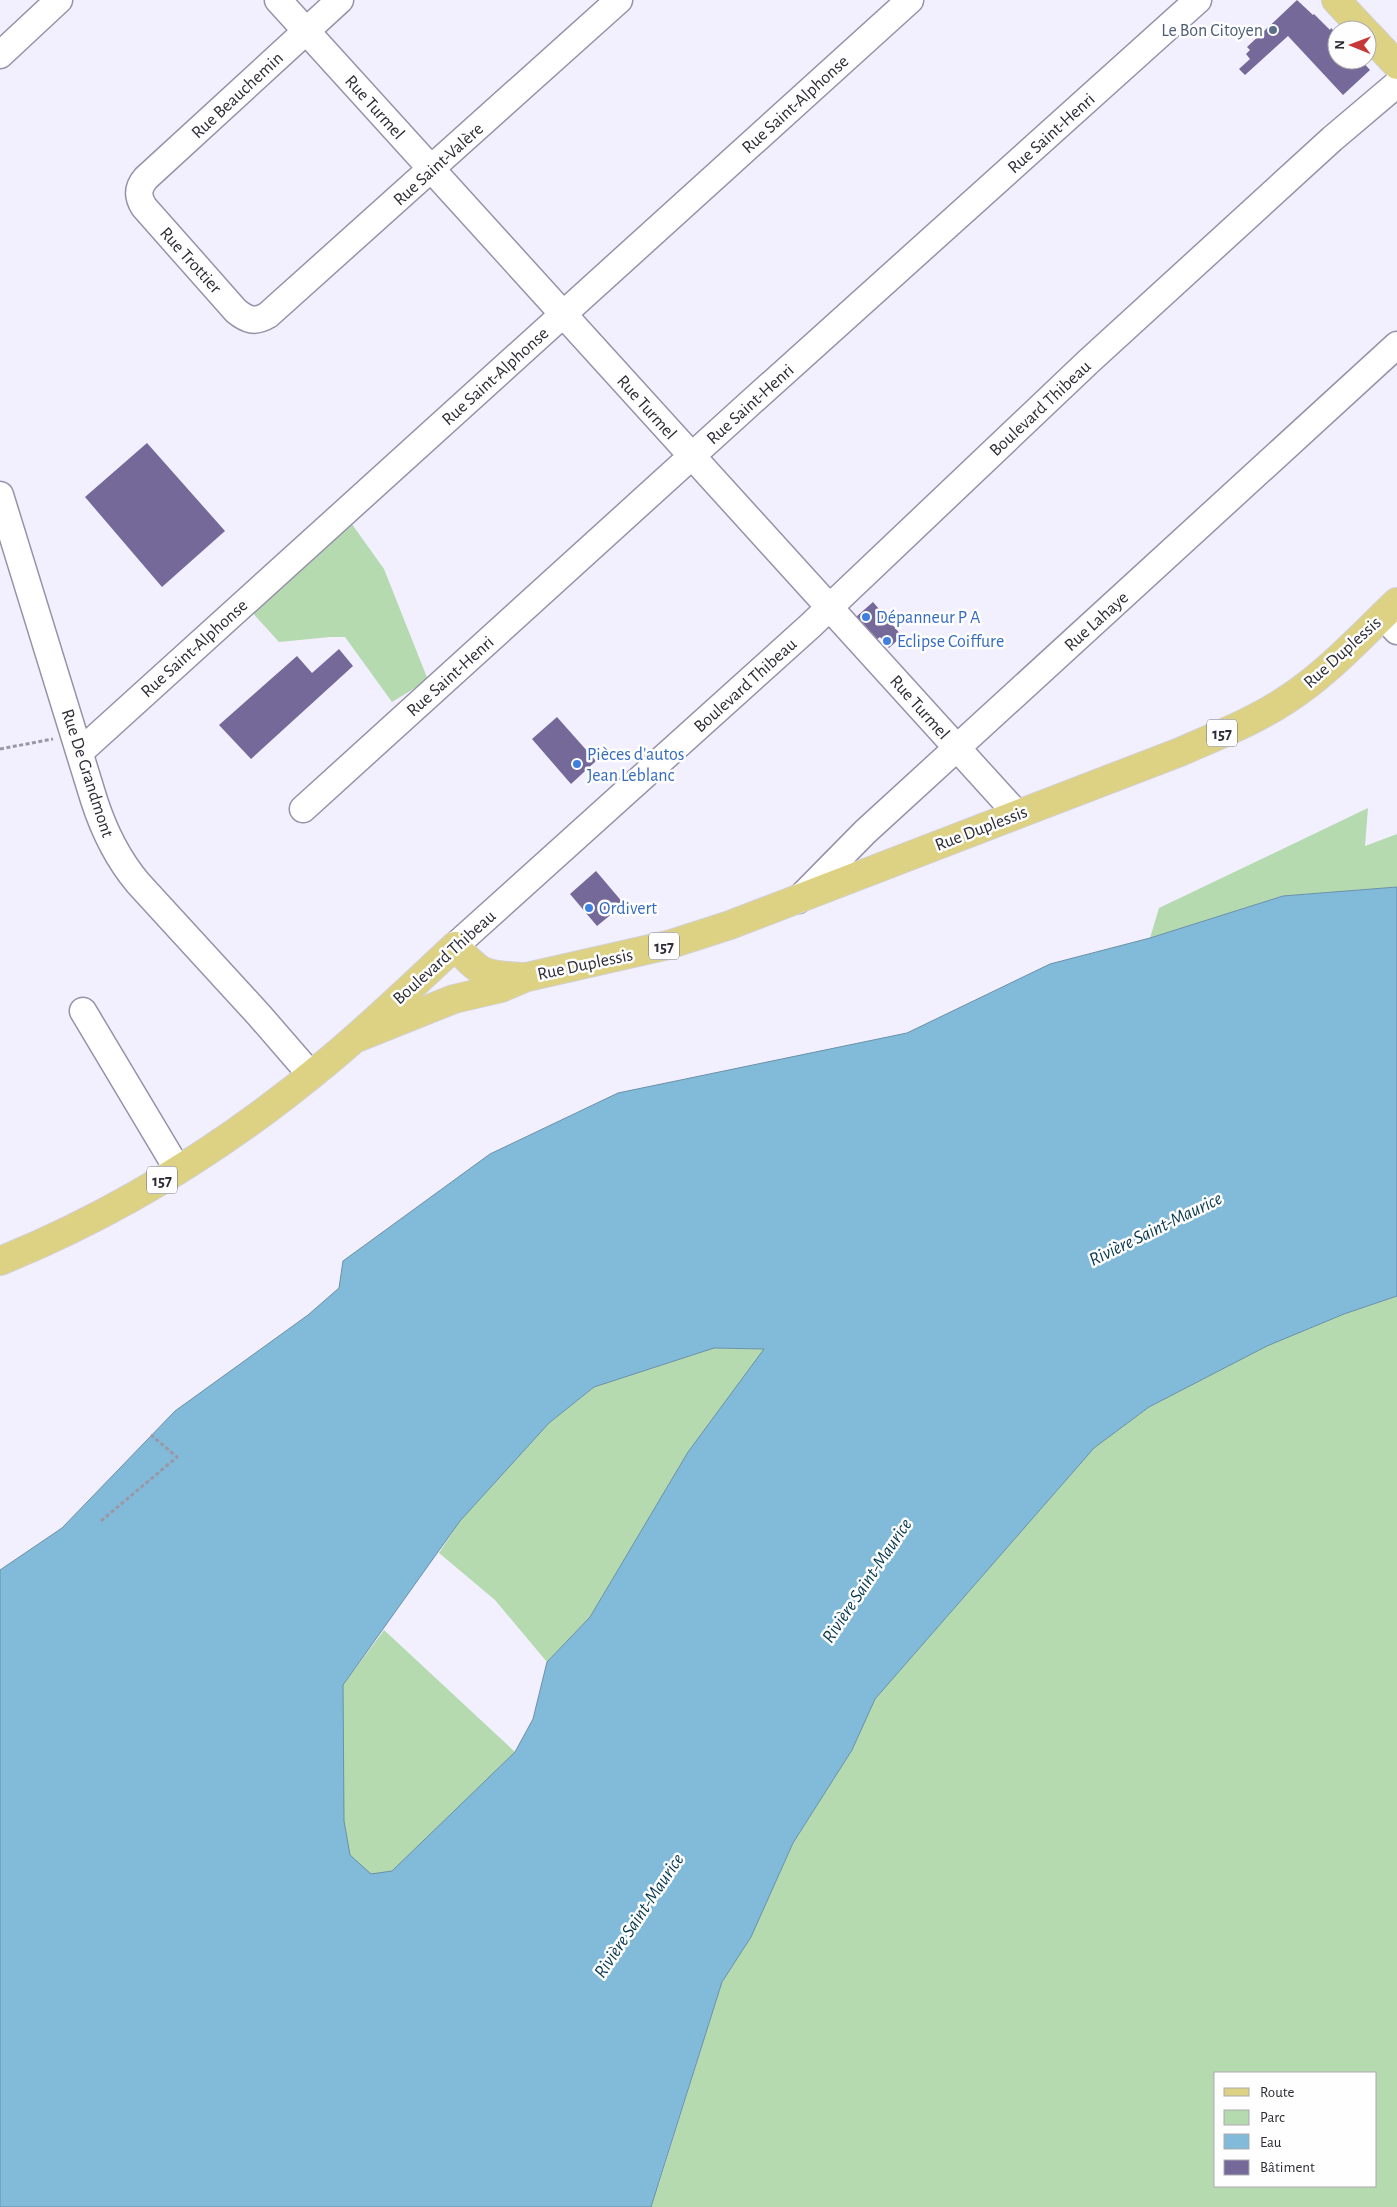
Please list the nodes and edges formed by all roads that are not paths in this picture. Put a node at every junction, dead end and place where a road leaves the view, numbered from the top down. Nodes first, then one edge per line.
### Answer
1 (59, 0) edge
2 (278, 0) edge
3 (340, 0) edge
4 (619, 0) edge
5 (910, 0) edge
6 (1198, 0) edge
7 (1336, 0) edge
8 (1355, 20) edge
9 (306, 31) junction
10 (1377, 44) edge
11 (0, 55) edge
12 (1397, 65) edge
13 (1397, 84) edge
14 (431, 170) junction
15 (139, 193) joint
16 (562, 314) junction
17 (252, 321) joint
18 (1397, 345) edge
19 (692, 457) junction
20 (0, 495) edge
21 (830, 607) junction
22 (1392, 616) edge
23 (77, 743) junction
24 (957, 748) junction
25 (303, 809) dead end
26 (1017, 814) junction
27 (798, 900) junction
28 (455, 946) junction
29 (527, 977) junction
30 (83, 1011) dead end
31 (354, 1039) junction
32 (311, 1075) junction
33 (178, 1170) junction
34 (0, 1261) edge

1 - 11 street
2 - 9 street, Rue Turmel
3 - 9 street, Rue Beauchemin
4 - 14 street, Rue Saint-Valère
5 - 16 street, Rue Saint-Alphonse
6 - 19 street, Rue Saint-Henri
7 - 8 main road
9 - 14 street, Rue Turmel
9 - 15 street, Rue Beauchemin
10 - 12 main road
13 - 21 street, Boulevard Thibeau
14 - 16 street, Rue Turmel
14 - 17 street, Rue Saint-Valère
15 - 17 street, Rue Trottier
16 - 19 street, Rue Turmel
16 - 23 street, Rue Saint-Alphonse
18 - 24 street, Rue Lahaye
19 - 21 street, Rue Turmel
19 - 25 street, Rue Saint-Henri
20 - 23 street, Rue De Grandmont
21 - 24 street, Rue Turmel
21 - 28 street, Boulevard Thibeau
22 - 26 main road, Rue Duplessis / 157
23 - 32 street, Rue De Grandmont
24 - 26 street, Rue Turmel
24 - 27 street, Rue Lahaye
26 - 27 main road, Rue Duplessis / 157
27 - 29 main road, Rue Duplessis / 157
28 - 29 main road, Rue Duplessis / 157
28 - 31 main road, Boulevard Thibeau / 157
29 - 31 main road, Rue Duplessis / 157
30 - 33 street
31 - 32 main road, Boulevard Thibeau / 157
32 - 33 main road, Boulevard Thibeau / 157
33 - 34 main road, Boulevard Thibeau / 157

